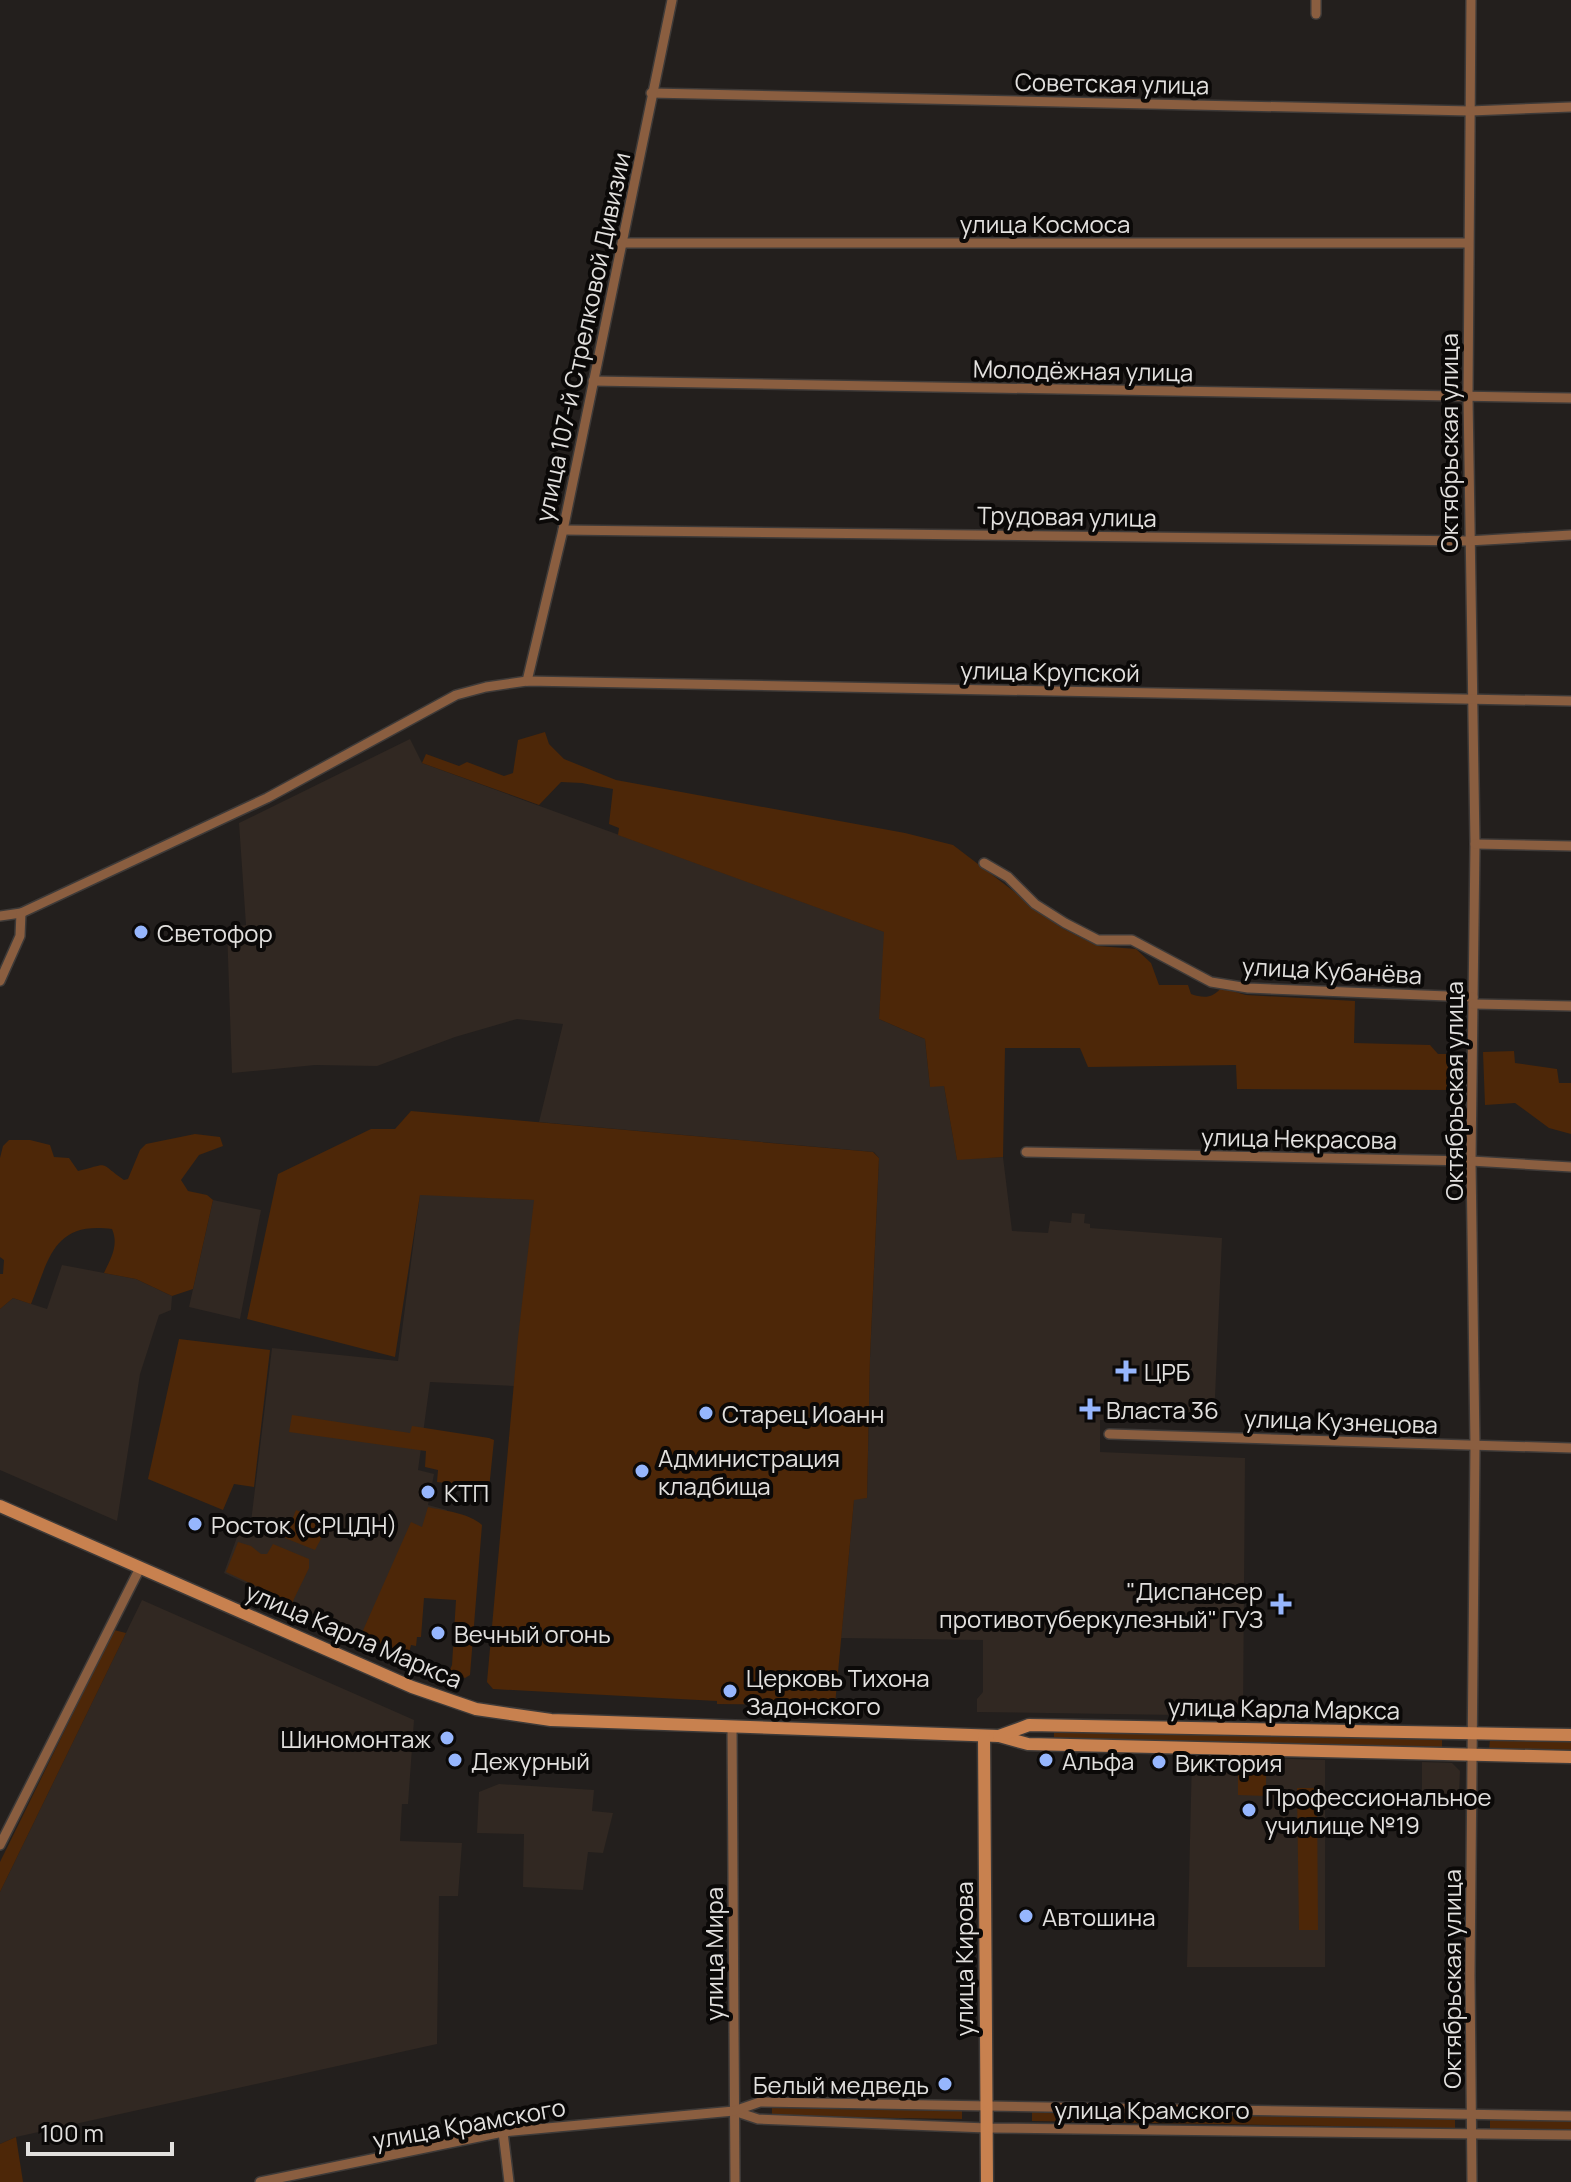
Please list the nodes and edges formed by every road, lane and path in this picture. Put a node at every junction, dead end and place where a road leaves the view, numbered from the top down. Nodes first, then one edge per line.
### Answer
1 (672, 0) edge
2 (1316, 0) edge
3 (1471, 0) edge
4 (1316, 14) dead end
5 (651, 93) junction
6 (1571, 107) edge
7 (1470, 111) junction
8 (623, 243) junction
9 (1468, 243) junction
10 (593, 381) junction
11 (1468, 397) junction
12 (1571, 398) edge
13 (563, 530) junction
14 (1571, 535) edge
15 (1468, 541) junction
16 (527, 681) junction
17 (1472, 699) junction
18 (1571, 701) edge
19 (1475, 844) junction
20 (1571, 846) edge
21 (984, 863) dead end
22 (21, 913) junction
23 (0, 916) edge
24 (0, 981) edge
25 (1473, 1001) junction
26 (1571, 1006) edge
27 (1026, 1152) dead end
28 (1471, 1161) junction
29 (1571, 1167) edge
30 (1109, 1434) dead end
31 (1475, 1445) junction
32 (1571, 1448) edge
33 (0, 1506) edge
34 (140, 1568) junction
35 (732, 1726) junction
36 (1471, 1734) junction
37 (1571, 1735) edge
38 (984, 1736) junction
39 (999, 1736) junction
40 (1471, 1754) junction
41 (1571, 1757) edge
42 (0, 1845) edge
43 (987, 2105) junction
44 (734, 2111) junction
45 (1471, 2113) junction
46 (1571, 2116) edge
47 (987, 2128) junction
48 (503, 2132) junction
49 (1472, 2133) junction
50 (1571, 2135) edge
51 (260, 2182) edge
52 (509, 2182) edge
53 (735, 2182) edge
54 (987, 2182) edge
55 (1472, 2182) edge

1 - 5 street, улица 107-й Стрелковой Дивизии
2 - 4 street
3 - 7 street, Октябрьская улица
5 - 7 street, Советская улица
5 - 8 street, улица 107-й Стрелковой Дивизии
6 - 7 street, Советская улица
7 - 9 street, Октябрьская улица
8 - 9 street, улица Космоса
8 - 10 street, улица 107-й Стрелковой Дивизии
9 - 11 street, Октябрьская улица
10 - 11 street, Молодёжная улица
10 - 13 street, улица 107-й Стрелковой Дивизии
11 - 12 street, Молодёжная улица
11 - 15 street, Октябрьская улица
13 - 15 street, Трудовая улица
13 - 16 street, улица 107-й Стрелковой Дивизии
14 - 15 street, Трудовая улица
15 - 17 street, Октябрьская улица
16 - 17 street, улица Крупской
16 - 22 street, улица Крупской
17 - 18 street, улица Крупской
17 - 19 street, Октябрьская улица
19 - 20 street
19 - 25 street, Октябрьская улица
21 - 25 street, улица Кубанёва
22 - 23 street, улица Крупской
22 - 24 street
25 - 26 street, улица Кубанёва
25 - 28 street, Октябрьская улица
27 - 28 street, улица Некрасова
28 - 29 street, улица Некрасова
28 - 31 street, Октябрьская улица
30 - 31 street, улица Кузнецова
31 - 32 street, улица Кузнецова
31 - 36 street, Октябрьская улица
33 - 34 main road, улица Карла Маркса
34 - 35 main road, улица Карла Маркса
34 - 42 street
35 - 38 main road, улица Карла Маркса
35 - 44 street, улица Мира
36 - 37 main road, улица Карла Маркса
36 - 39 main road, улица Карла Маркса
36 - 40 street, Октябрьская улица
38 - 39 main road, улица Карла Маркса
38 - 43 main road, улица Кирова
39 - 40 main road, улица Карла Маркса
40 - 41 main road, улица Карла Маркса
40 - 45 street, Октябрьская улица
43 - 44 street, улица Крамского
43 - 45 street, улица Крамского
43 - 47 main road, улица Кирова
44 - 47 street, улица Крамского
44 - 48 street, улица Крамского
44 - 53 street, улица Мира
45 - 46 street, улица Крамского
45 - 49 street, Октябрьская улица
47 - 49 street, улица Крамского
47 - 54 main road, улица Кирова
48 - 51 street, улица Крамского
48 - 52 street
49 - 50 street, улица Крамского
49 - 55 street, Октябрьская улица

